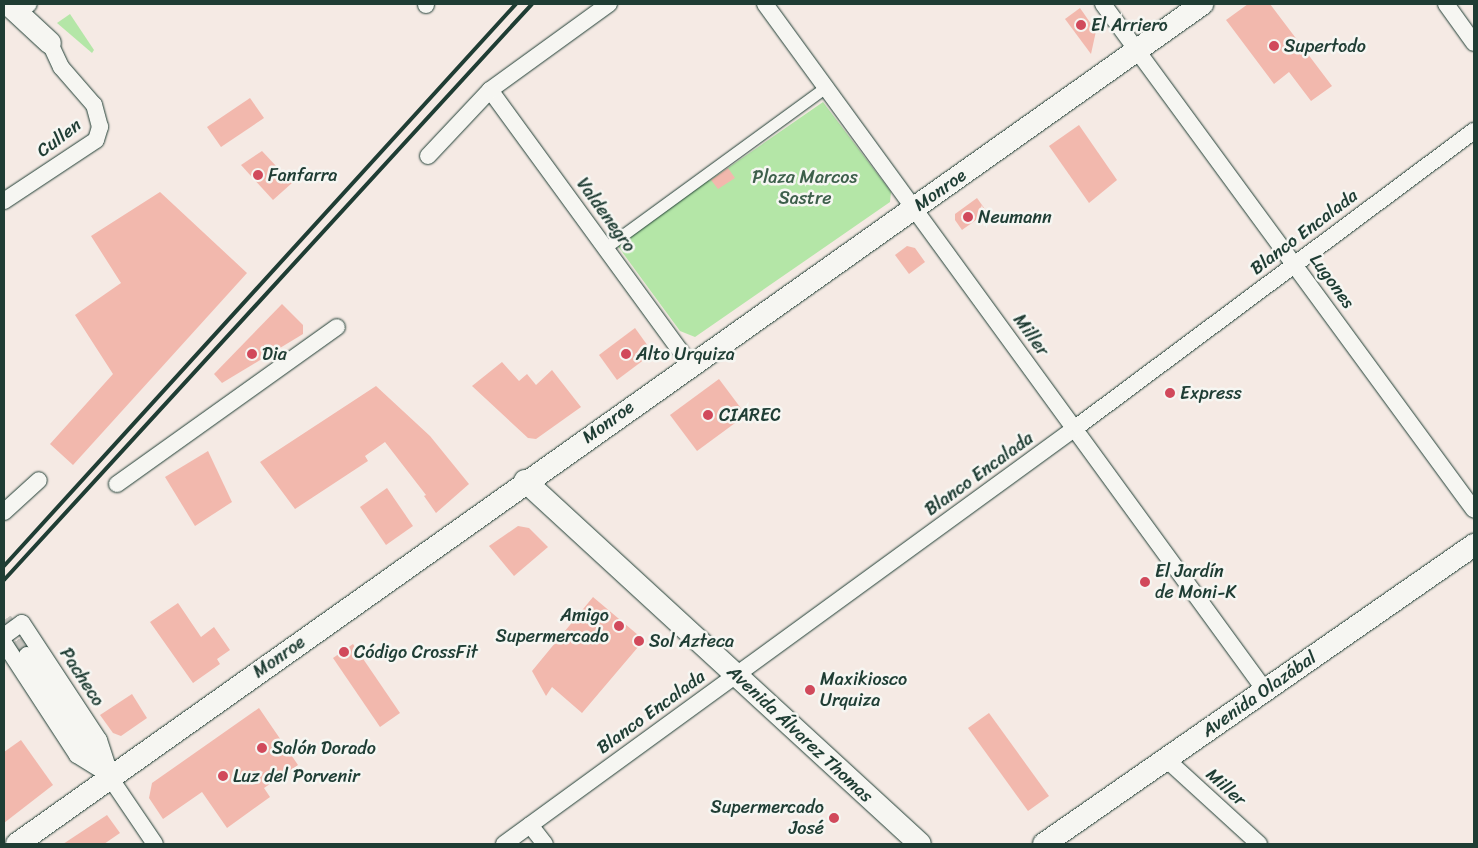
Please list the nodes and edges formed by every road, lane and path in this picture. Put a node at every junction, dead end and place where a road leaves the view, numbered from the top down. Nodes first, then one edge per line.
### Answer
1 (609, 4) edge
2 (766, 4) edge
3 (1103, 4) edge
4 (1202, 4) edge
5 (1446, 4) edge
6 (18, 7) edge
7 (50, 43) joint
8 (1474, 43) edge
9 (1137, 51) junction
10 (826, 86) junction
11 (490, 90) junction
12 (1474, 132) edge
13 (428, 156) dead end
14 (4, 201) edge
15 (915, 208) junction
16 (606, 248) junction
17 (1294, 264) junction
18 (337, 327) dead end
19 (690, 364) junction
20 (1074, 429) junction
21 (39, 480) dead end
22 (525, 481) junction
23 (117, 484) dead end
24 (1474, 510) edge
25 (4, 512) edge
26 (1474, 545) edge
27 (4, 636) edge
28 (4, 643) edge
29 (27, 655) tunnel mouth
30 (736, 675) junction
31 (1264, 690) junction
32 (1166, 759) junction
33 (112, 776) junction
34 (530, 825) junction
35 (17, 844) edge
36 (154, 844) edge
37 (504, 844) edge
38 (545, 844) edge
39 (920, 844) edge
40 (1044, 844) edge
41 (1259, 844) edge

1 - 11 street
2 - 10 street, Miller
3 - 9 street, Lugones
4 - 9 main road, Monroe
5 - 8 street
6 - 7 main road
7 - 14 street, Cullen
9 - 15 main road, Monroe
9 - 17 street, Lugones
10 - 15 street, Miller
10 - 16 street
11 - 13 street
11 - 16 street, Valdenegro
12 - 17 street, Blanco Encalada
15 - 19 main road, Monroe
15 - 20 street, Miller
16 - 19 street, Valdenegro
17 - 20 street, Blanco Encalada
17 - 24 street, Lugones
18 - 23 street
19 - 22 main road, Monroe
20 - 30 street, Blanco Encalada
20 - 31 street, Miller
21 - 25 street
22 - 30 main road, Avenida Álvarez Thomas
22 - 33 main road, Monroe
26 - 31 main road, Avenida Olazábal
27 - 33 street, Pacheco
28 - 33 street, Pacheco
29 - 33 street, Pacheco
30 - 34 street, Blanco Encalada
30 - 39 main road, Avenida Álvarez Thomas
31 - 32 main road, Avenida Olazábal
32 - 40 main road, Avenida Olazábal
32 - 41 street, Miller
33 - 35 main road, Monroe
33 - 36 street, Pacheco
34 - 37 street, Blanco Encalada
34 - 38 street

